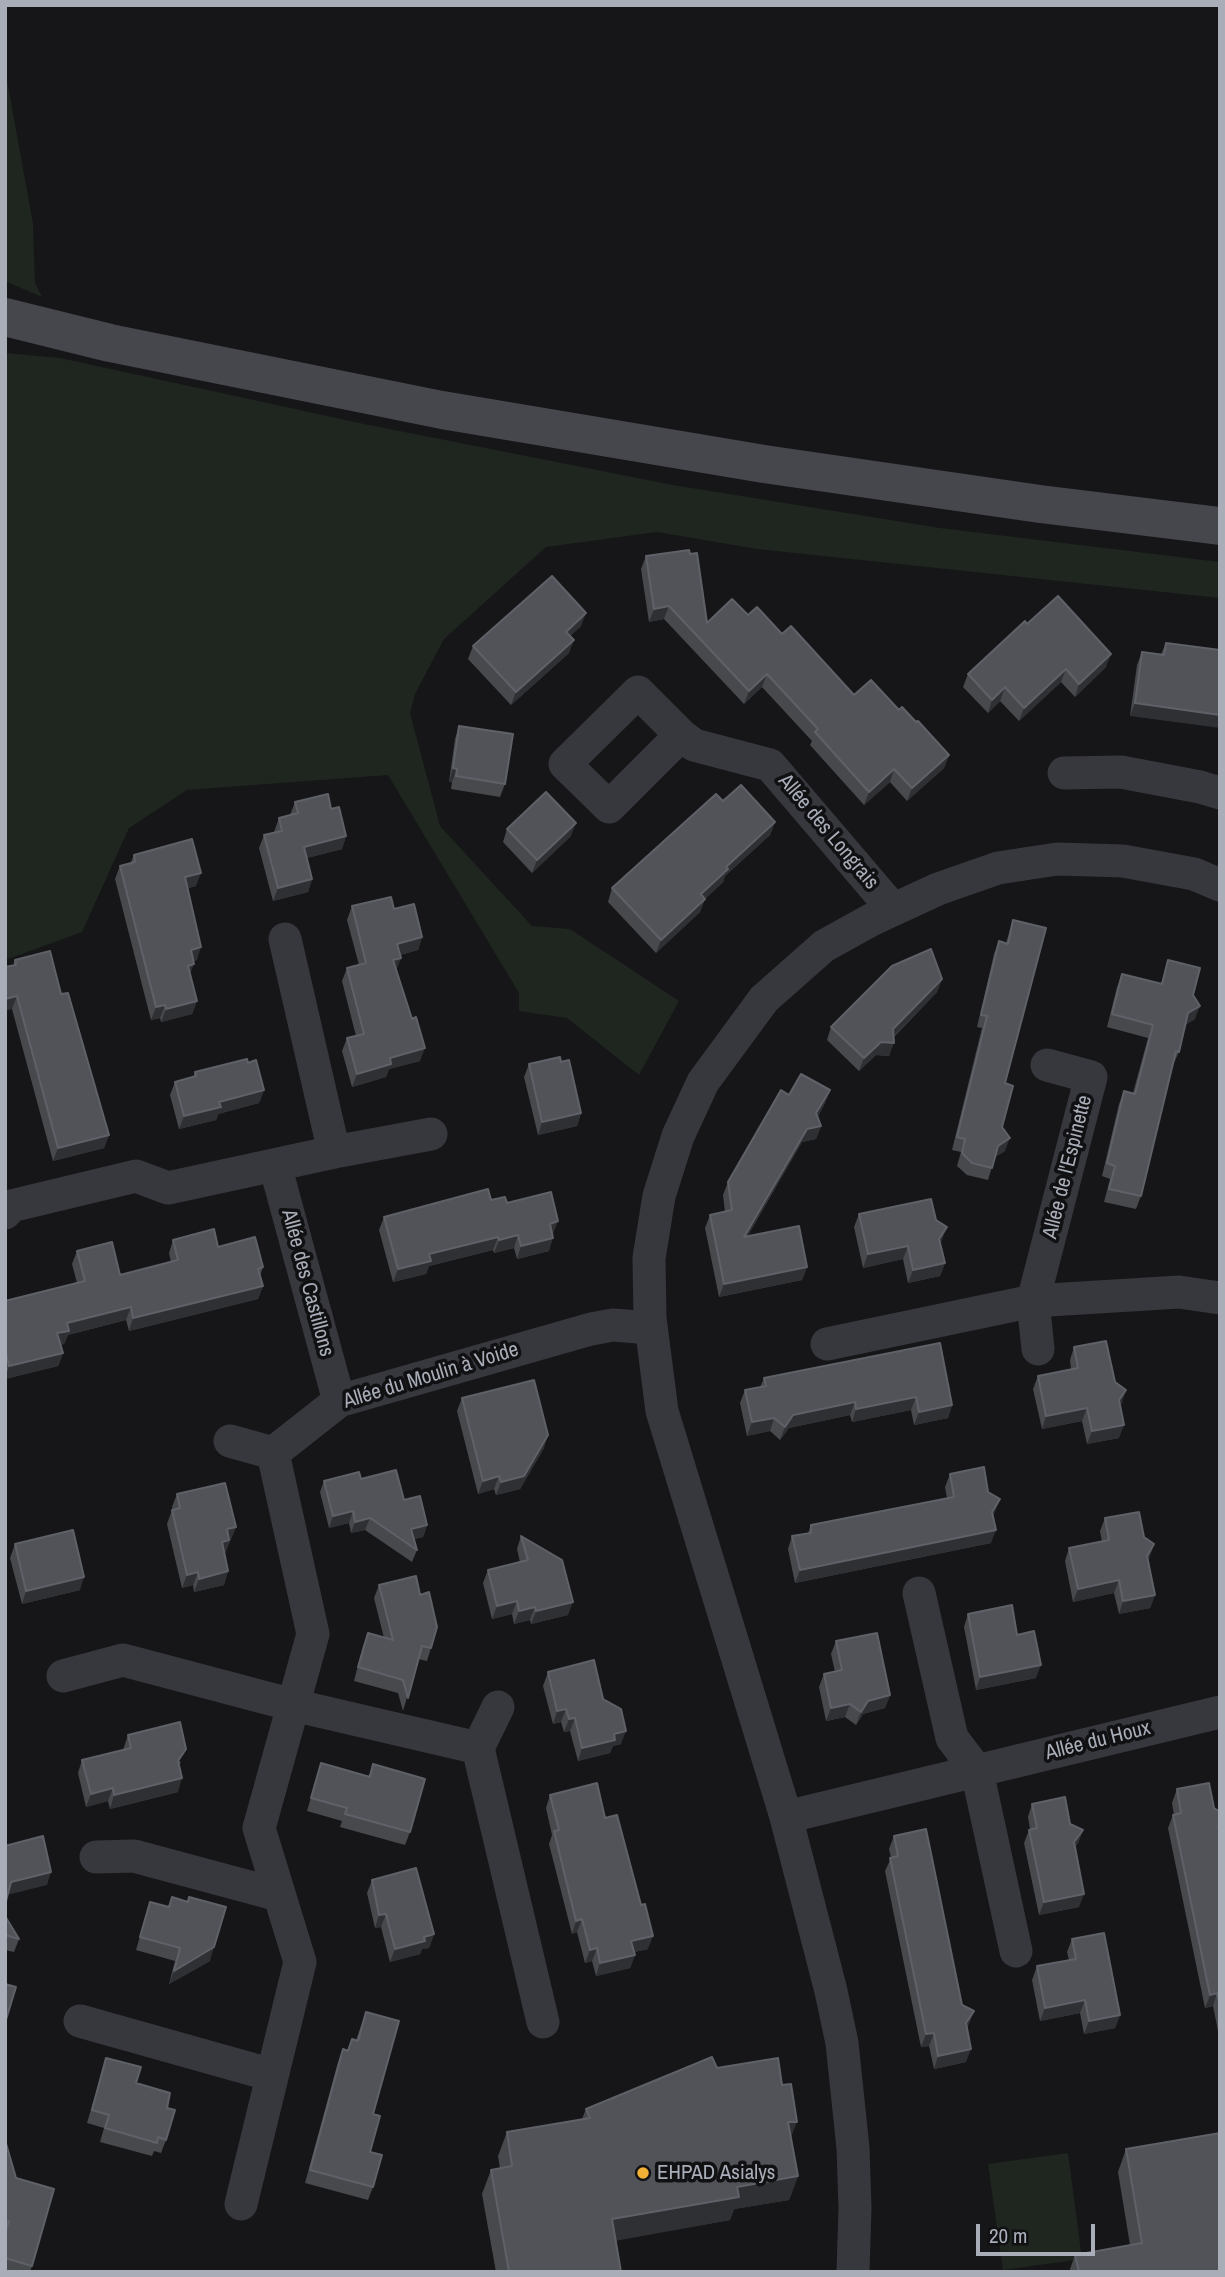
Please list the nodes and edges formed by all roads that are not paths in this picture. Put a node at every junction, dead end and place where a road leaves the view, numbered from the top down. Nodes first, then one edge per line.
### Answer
1 (5, 317) edge
2 (1220, 526) edge
3 (681, 735) dead end
4 (1063, 773) dead end
5 (1220, 793) edge
6 (1220, 885) edge
7 (892, 908) junction
8 (285, 939) dead end
9 (1047, 1065) dead end
10 (431, 1134) dead end
11 (334, 1152) junction
12 (275, 1165) junction
13 (7, 1201) edge
14 (1220, 1298) edge
15 (1033, 1301) junction
16 (652, 1328) junction
17 (827, 1344) dead end
18 (1038, 1349) dead end
19 (339, 1401) junction
20 (230, 1441) dead end
21 (273, 1452) junction
22 (919, 1593) dead end
23 (63, 1676) dead end
24 (293, 1705) junction
25 (498, 1707) dead end
26 (1220, 1712) edge
27 (478, 1748) junction
28 (977, 1771) junction
29 (786, 1817) junction
30 (96, 1857) dead end
31 (279, 1895) junction
32 (1016, 1951) dead end
33 (80, 2021) dead end
34 (543, 2022) dead end
35 (272, 2075) junction
36 (241, 2204) dead end
37 (853, 2272) edge

1 - 2 main road
3 - 7 street, Allée des Longrais
4 - 5 street
6 - 7 street
7 - 16 street
8 - 11 street
9 - 15 street, Allée de l'Espinette
10 - 11 street
11 - 12 street
12 - 13 street
12 - 19 street, Allée des Castillons
14 - 15 street
15 - 17 street
15 - 18 street, Allée de l'Espinette
16 - 19 street, Allée du Moulin à Voide
16 - 29 street
19 - 21 street, Allée du Moulin à Voide
20 - 21 street
21 - 24 street
22 - 28 street
23 - 24 street
24 - 27 street
24 - 31 street
25 - 27 street
26 - 28 street, Allée du Houx
27 - 34 street
28 - 29 street, Allée du Houx
28 - 32 street
29 - 37 street
30 - 31 street
31 - 35 street
33 - 35 street
35 - 36 street

